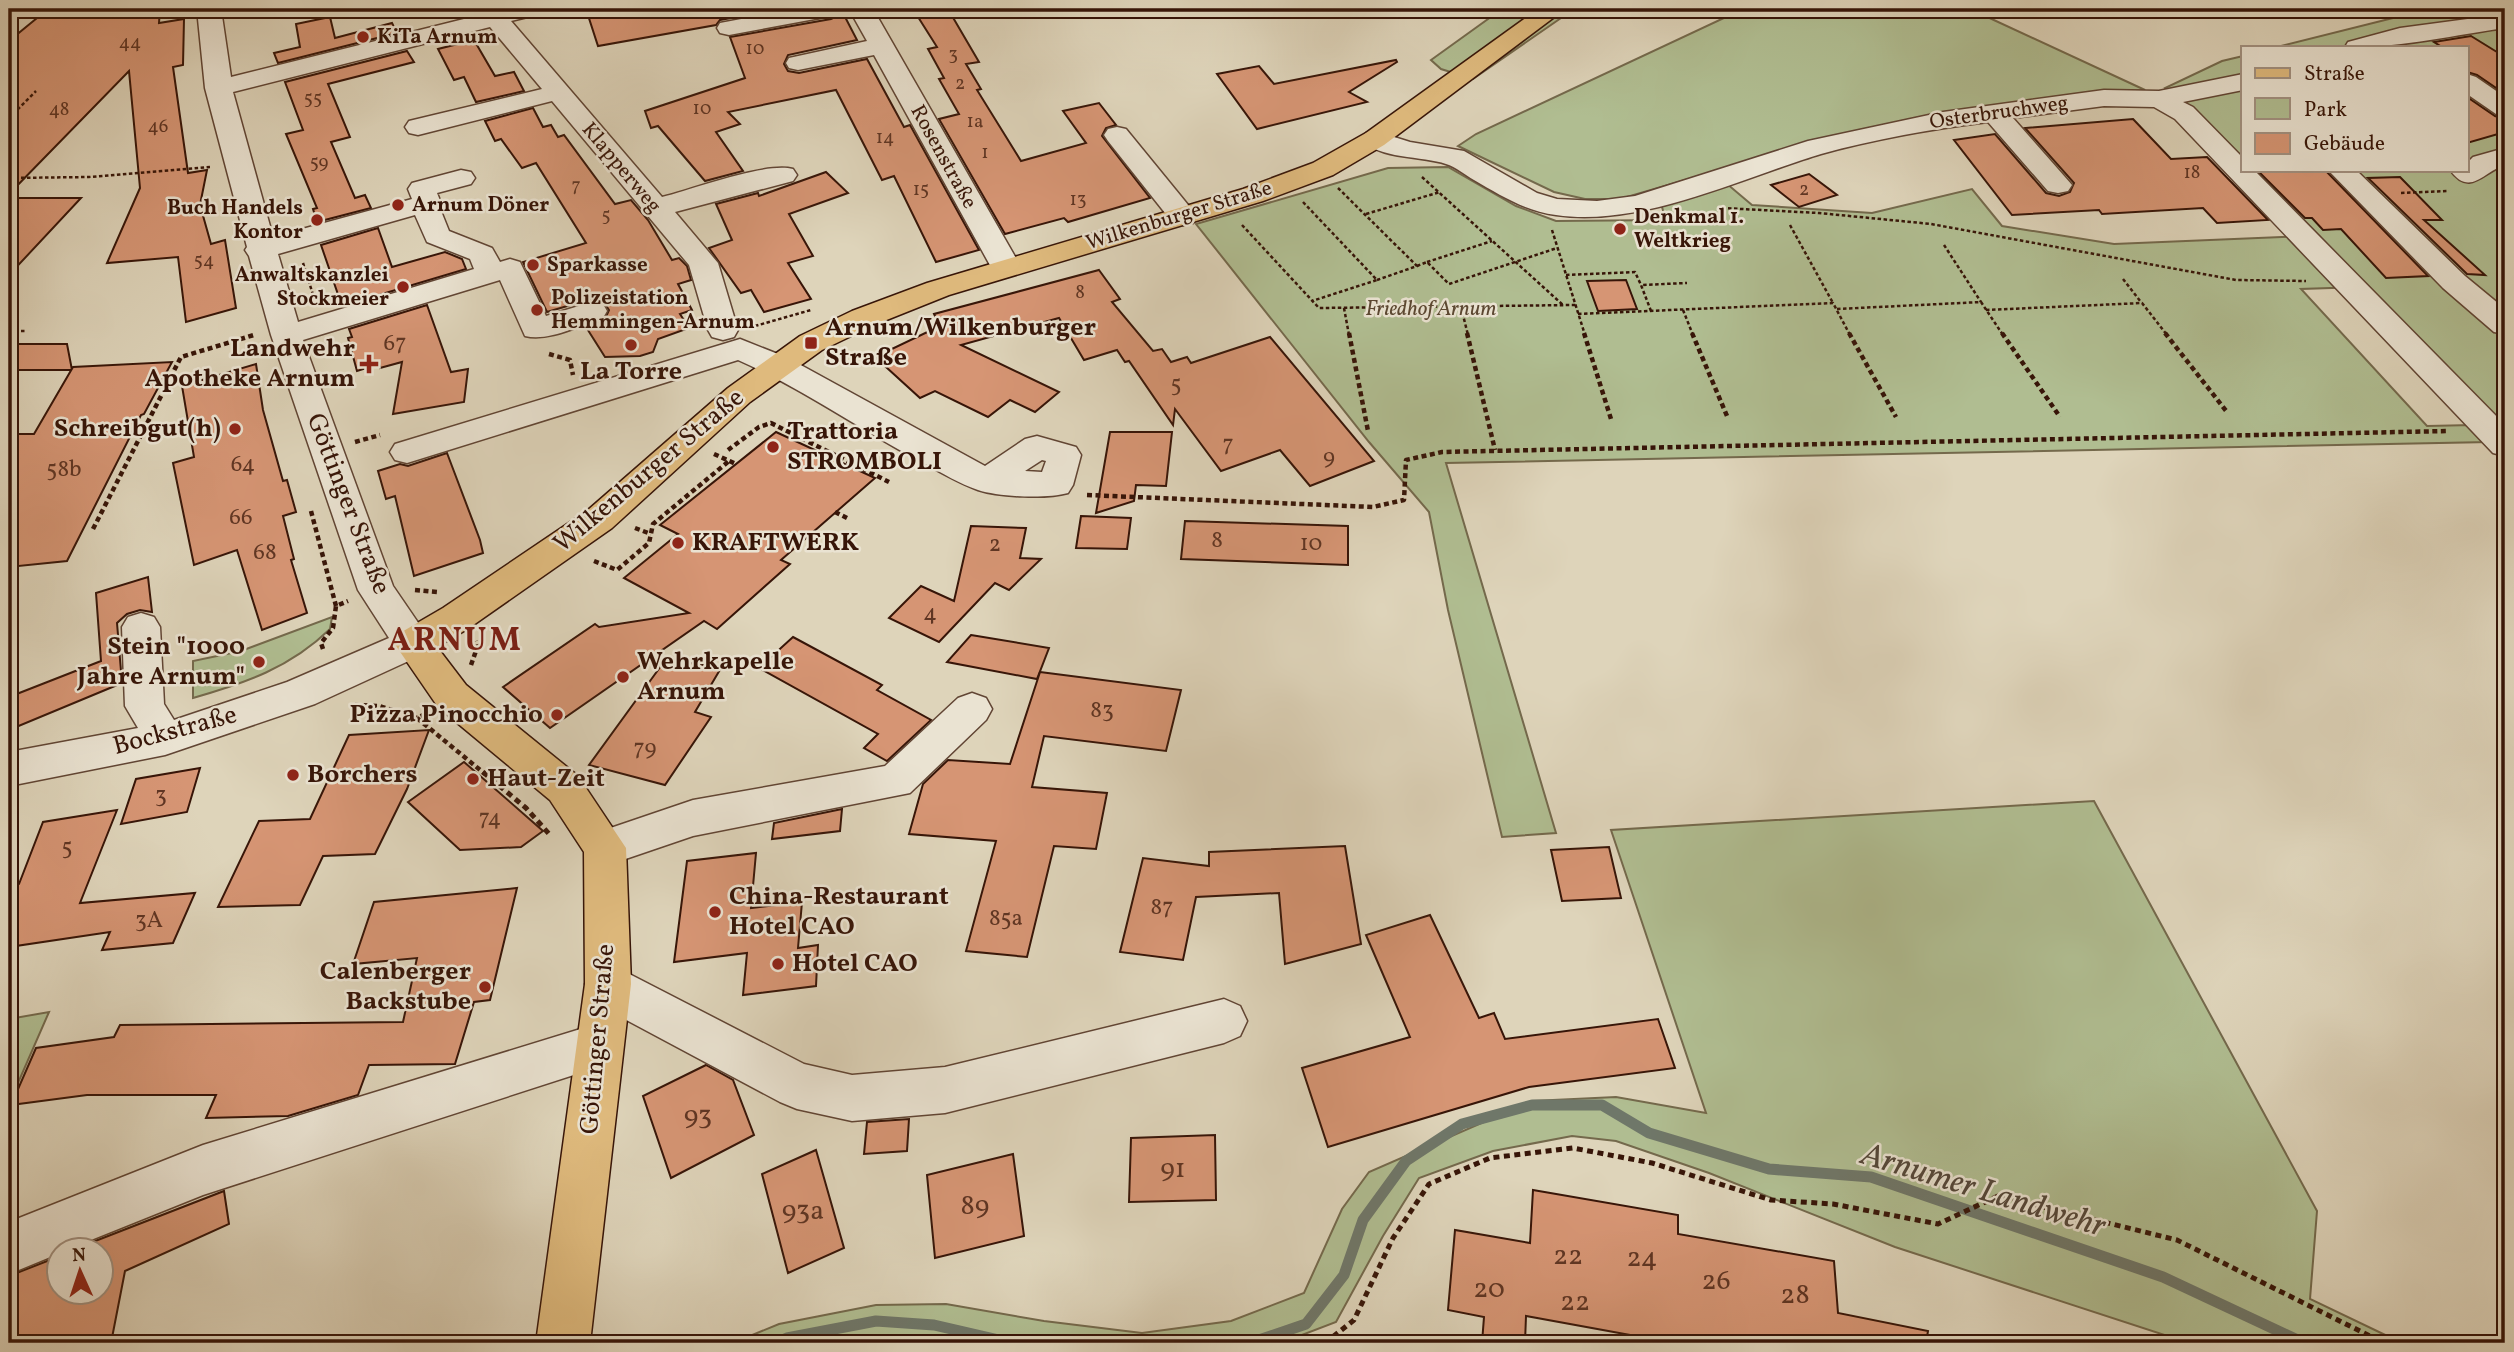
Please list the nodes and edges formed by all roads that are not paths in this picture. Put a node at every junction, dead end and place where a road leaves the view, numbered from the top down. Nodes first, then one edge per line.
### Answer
1 (209, 9) edge
2 (533, 9) edge
3 (831, 9) edge
4 (861, 9) edge
5 (1552, 9) edge
6 (491, 13) edge
7 (2500, 25) edge
8 (729, 28) dead end
9 (2408, 41) edge
10 (881, 46) junction
11 (2366, 46) edge
12 (798, 63) dead end
13 (2241, 82) edge
14 (2468, 83) edge
15 (218, 88) junction
16 (549, 93) junction
17 (2158, 99) junction
18 (2505, 109) edge
19 (1993, 112) junction
20 (418, 127) dead end
21 (1117, 135) dead end
22 (1375, 139) junction
23 (2505, 156) edge
24 (2241, 171) edge
25 (2468, 171) edge
26 (2242, 172) edge
27 (2343, 172) edge
28 (783, 175) dead end
29 (461, 178) dead end
30 (2058, 185) dead end
31 (426, 208) dead end
32 (656, 208) junction
33 (1183, 216) junction
34 (260, 250) junction
35 (1006, 267) junction
36 (491, 273) junction
37 (592, 311) dead end
38 (2505, 325) edge
39 (723, 330) dead end
40 (274, 333) junction
41 (777, 365) junction
42 (2498, 437) edge
43 (407, 452) dead end
44 (1077, 488) road end
45 (141, 627) dead end
46 (413, 643) junction
47 (972, 709) dead end
48 (165, 738) junction
49 (9, 769) edge
50 (605, 848) junction
51 (608, 984) junction
52 (1224, 1021) dead end
53 (600, 1045) junction
54 (9, 1248) edge
55 (563, 1343) edge

1 - 15 street, Göttinger Straße
2 - 6 street
3 - 8 street
4 - 10 street, Rosenstraße
5 - 22 main road, Wilkenburger Straße
6 - 15 street
6 - 16 street, Klapperweg
7 - 9 street
9 - 11 street
10 - 12 street
10 - 35 street, Rosenstraße
13 - 17 street
14 - 18 street
15 - 34 street, Göttinger Straße
16 - 20 street
16 - 32 street, Klapperweg
17 - 19 street, Osterbruchweg
17 - 24 street, Osterbruchweg
19 - 22 street, Osterbruchweg
19 - 30 street
21 - 33 street
22 - 33 main road, Wilkenburger Straße
23 - 25 street
26 - 42 street, Osterbruchweg
27 - 38 street
28 - 32 street
29 - 34 street
31 - 36 street
32 - 39 street, Klapperweg
33 - 35 main road, Wilkenburger Straße
34 - 40 street, Göttinger Straße
35 - 41 main road, Wilkenburger Straße
36 - 37 street
36 - 40 street
40 - 46 street, Göttinger Straße
41 - 43 street, Wilkenburger Straße
41 - 44 street
41 - 46 main road, Wilkenburger Straße
45 - 48 street
46 - 48 street, Bockstraße
46 - 50 main road, Göttinger Straße
47 - 50 street
48 - 49 street, Bockstraße
50 - 51 main road, Göttinger Straße
51 - 52 street
51 - 53 main road, Göttinger Straße
53 - 54 street
53 - 55 main road, Göttinger Straße

